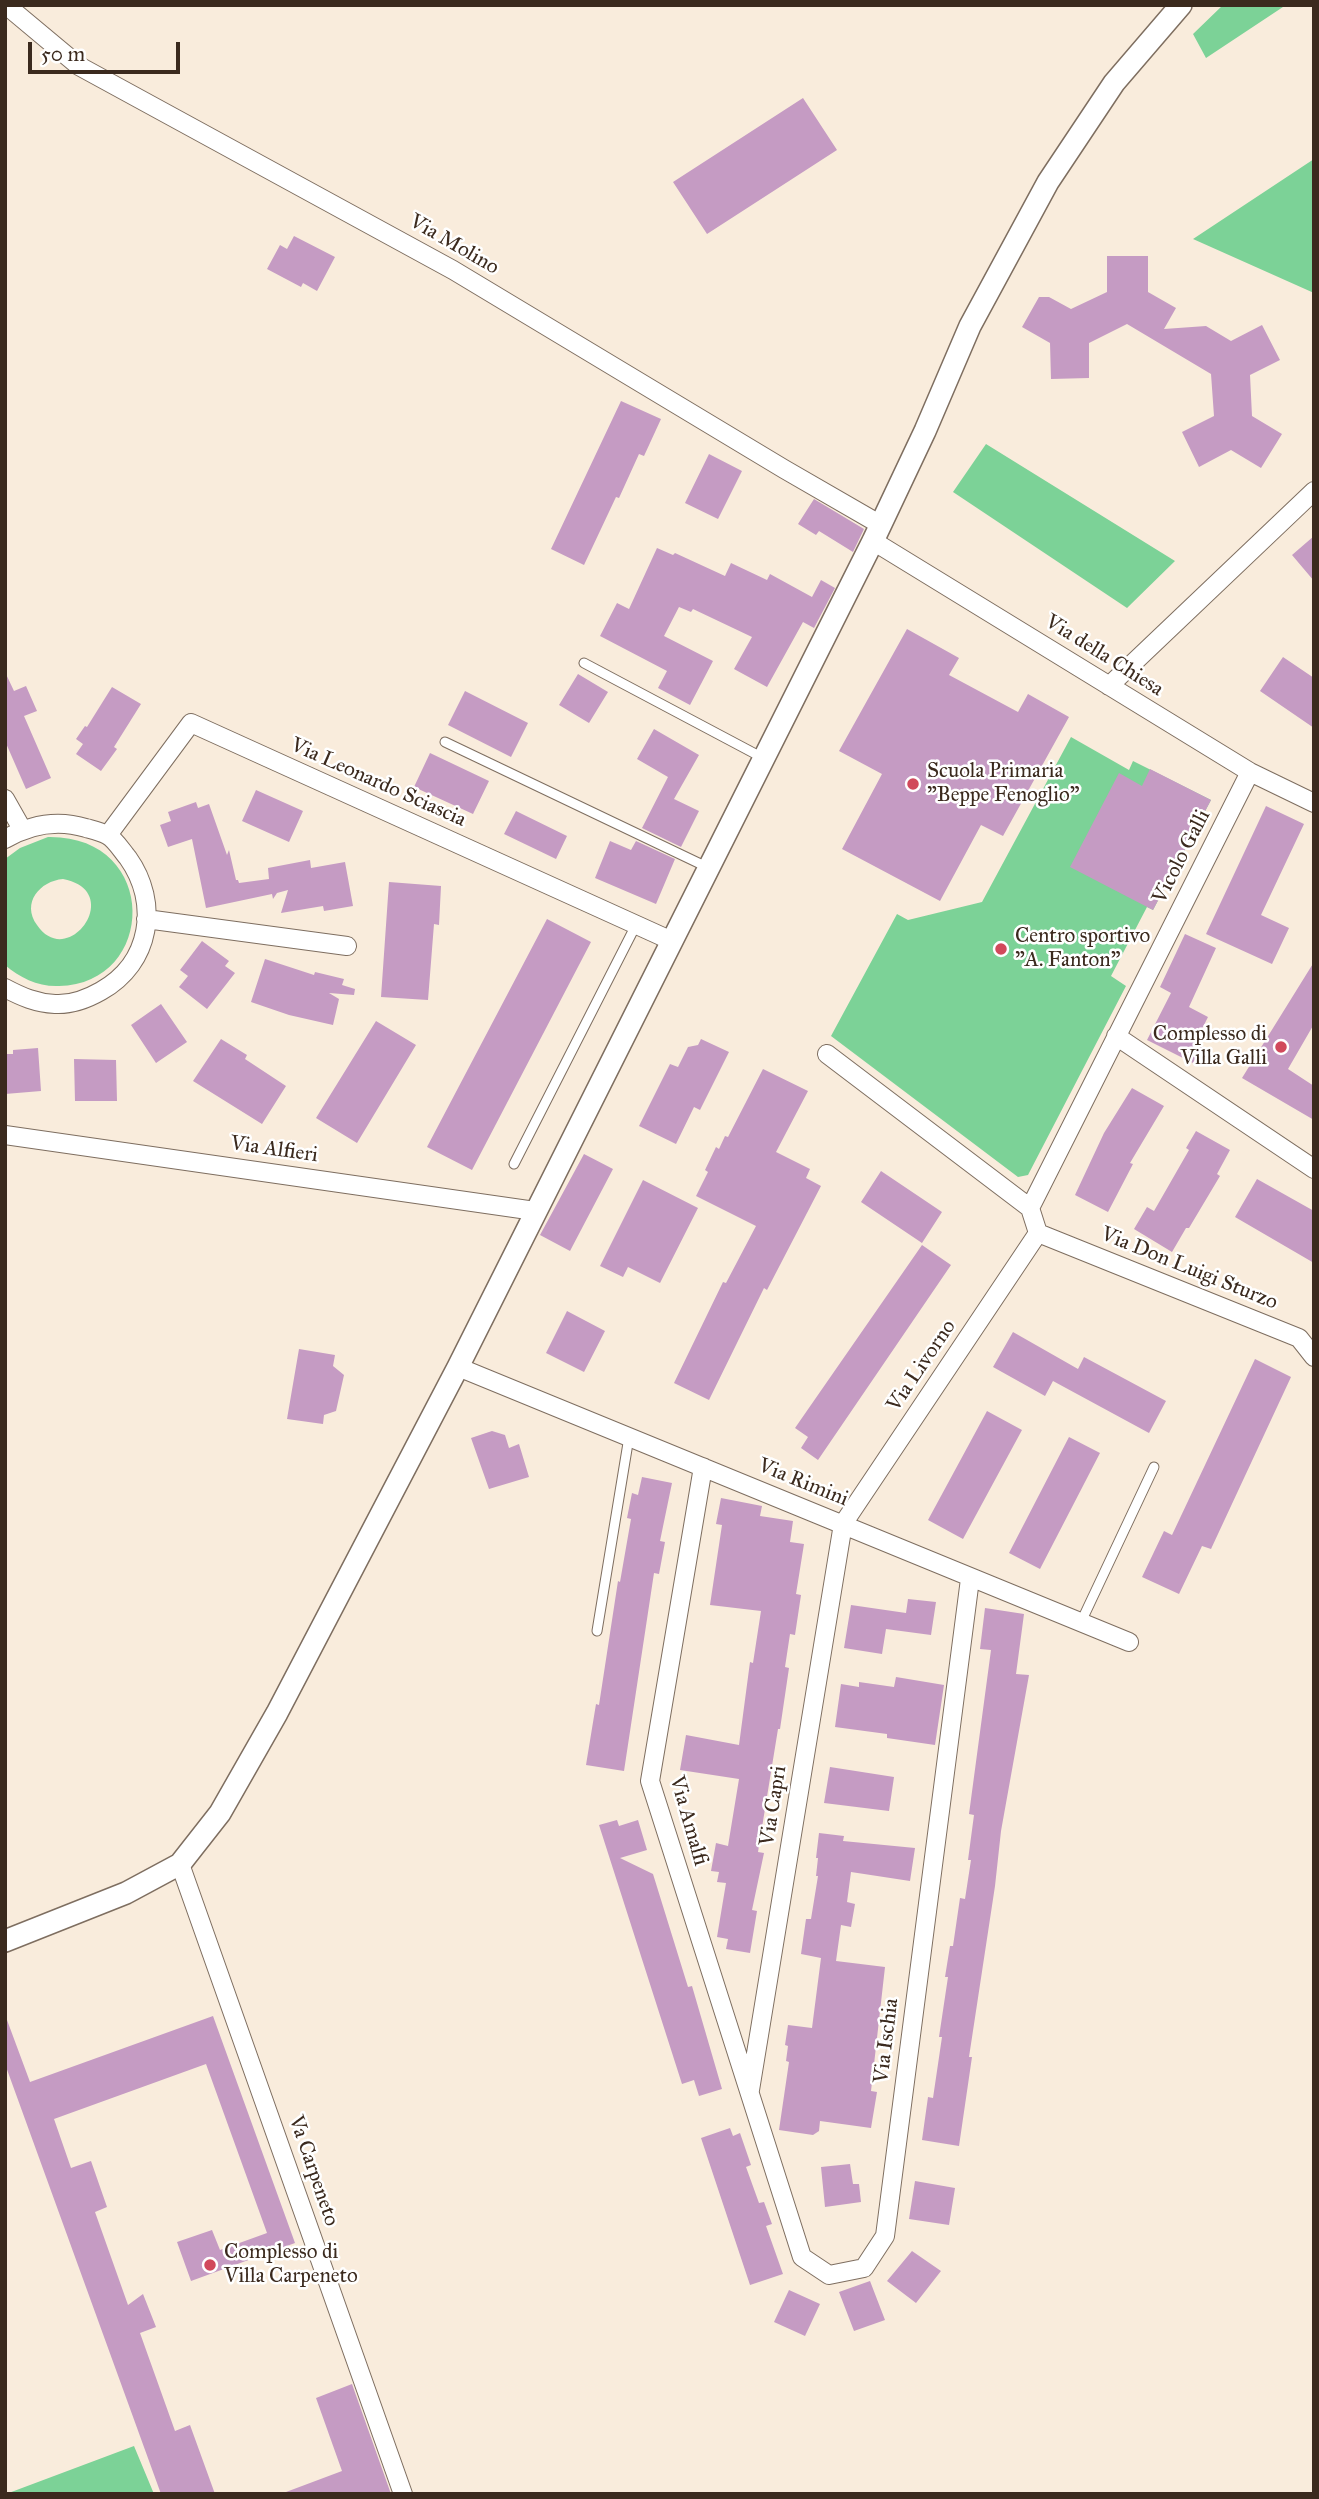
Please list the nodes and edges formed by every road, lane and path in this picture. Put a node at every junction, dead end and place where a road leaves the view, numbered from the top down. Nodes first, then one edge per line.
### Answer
1 (6, 5) edge
2 (1181, 5) edge
3 (1314, 491) edge
4 (877, 533) junction
5 (584, 663) dead end
6 (1109, 686) junction
7 (445, 742) dead end
8 (765, 759) junction
9 (1250, 772) junction
10 (5, 799) edge
11 (1314, 803) edge
12 (22, 829) junction
13 (108, 835) junction
14 (5, 839) edge
15 (709, 868) junction
16 (146, 919) junction
17 (636, 925) junction
18 (672, 941) junction
19 (348, 946) dead end
20 (5, 988) edge
21 (1116, 1036) junction
22 (827, 1054) dead end
23 (5, 1135) edge
24 (514, 1164) dead end
25 (1314, 1169) edge
26 (1030, 1208) junction
27 (535, 1211) junction
28 (1038, 1233) junction
29 (1314, 1357) edge
30 (458, 1367) junction
31 (629, 1437) junction
32 (703, 1467) junction
33 (1154, 1467) dead end
34 (843, 1524) junction
35 (970, 1579) junction
36 (1081, 1622) junction
37 (597, 1631) dead end
38 (1129, 1642) dead end
39 (180, 1864) junction
40 (5, 1941) edge
41 (750, 2096) junction
42 (403, 2494) edge

1 - 4 street, Via Molino
2 - 4 street
3 - 6 street
4 - 6 street, Via della Chiesa
4 - 8 street
5 - 8 lane
6 - 9 street, Via della Chiesa
7 - 15 lane
8 - 15 street
9 - 11 street, Via della Chiesa
9 - 21 street, Vicolo Galli
10 - 12 street
12 - 13 street
12 - 14 street
13 - 16 street
13 - 17 street, Via Leonardo Sciascia
15 - 18 street
16 - 19 street
16 - 20 street
17 - 18 street, Via Leonardo Sciascia
17 - 24 lane
18 - 27 street
21 - 25 street
21 - 26 street, Vicolo Galli
22 - 26 street
23 - 27 street, Via Alfieri
26 - 28 street
27 - 30 street
28 - 29 street, Via Don Luigi Sturzo
28 - 34 street, Via Livorno
30 - 31 street, Via Rimini
30 - 39 street
31 - 32 street, Via Rimini
31 - 37 lane
32 - 34 street, Via Rimini
32 - 41 street, Via Amalfi
33 - 36 lane
34 - 35 street, Via Rimini
34 - 41 street, Via Capri
35 - 36 street, Via Rimini
35 - 41 street, Via Ischia
36 - 38 street, Via Rimini
39 - 40 street
39 - 42 street, Va Carpeneto

